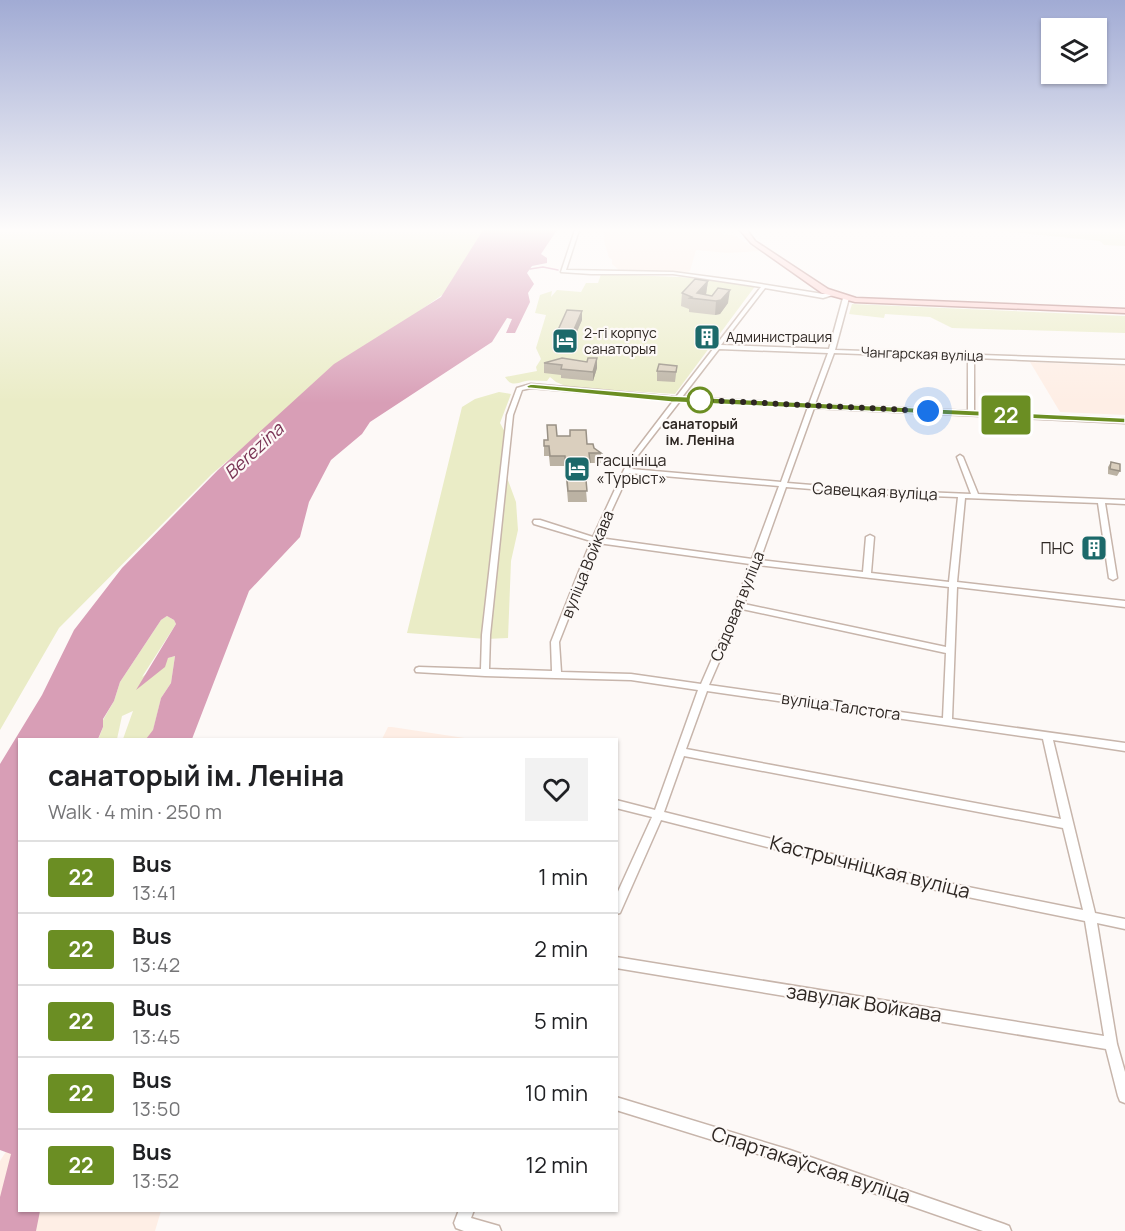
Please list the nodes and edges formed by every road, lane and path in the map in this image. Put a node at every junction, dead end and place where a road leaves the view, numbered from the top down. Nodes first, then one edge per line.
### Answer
1 (763, 287) edge
2 (773, 287) edge
3 (823, 287) edge
4 (833, 294) junction
5 (846, 298) junction
6 (1125, 311) edge
7 (718, 347) junction
8 (832, 350) junction
9 (971, 356) junction
10 (1125, 362) edge
11 (679, 399) junction
12 (812, 405) junction
13 (971, 413) junction
14 (1125, 421) edge
15 (960, 457) dead end
16 (626, 471) junction
17 (784, 485) junction
18 (962, 495) junction
19 (975, 496) junction
20 (1101, 501) junction
21 (1125, 502) edge
22 (537, 522) dead end
23 (870, 537) dead end
24 (595, 540) junction
25 (755, 562) junction
26 (867, 575) junction
27 (1113, 578) dead end
28 (953, 586) junction
29 (1125, 604) edge
30 (739, 606) junction
31 (950, 651) junction
32 (419, 670) dead end
33 (485, 674) junction
34 (557, 674) junction
35 (704, 686) junction
36 (947, 722) junction
37 (1047, 736) junction
38 (1125, 747) edge
39 (680, 752) junction
40 (618, 804) edge
41 (659, 813) junction
42 (1067, 824) junction
43 (618, 905) edge
44 (1090, 917) junction
45 (1125, 924) edge
46 (618, 962) edge
47 (1111, 1044) junction
48 (1125, 1096) edge
49 (618, 1103) edge
50 (464, 1217) edge
51 (494, 1231) edge
52 (1004, 1231) edge

1 - 7 street, вуліца Войкава
2 - 4 street
3 - 4 main road
4 - 5 main road
5 - 6 main road
5 - 8 street, Садовая вуліца
7 - 8 street, Чангарская вуліца
7 - 11 street, вуліца Войкава
8 - 9 street, Чангарская вуліца
8 - 12 street, Садовая вуліца
9 - 10 street, Чангарская вуліца
9 - 13 street
11 - 12 street
11 - 16 street, вуліца Войкава
11 - 33 street
12 - 13 street
12 - 17 street, Садовая вуліца
13 - 14 street
15 - 19 street
16 - 17 street, Савецкая вуліца
16 - 24 street, вуліца Войкава
17 - 18 street, Савецкая вуліца
17 - 25 street, Садовая вуліца
18 - 19 street, Савецкая вуліца
18 - 28 street
19 - 20 street, Савецкая вуліца
20 - 21 street, Савецкая вуліца
20 - 27 street
22 - 24 street
23 - 26 street
24 - 25 street
24 - 34 street, вуліца Войкава
25 - 26 street
25 - 30 street, Садовая вуліца
26 - 28 street
28 - 29 street
28 - 31 street
30 - 31 street
30 - 35 street, Садовая вуліца
31 - 36 street
32 - 33 street, вуліца Талстога
33 - 34 street, вуліца Талстога
34 - 35 street, вуліца Талстога
35 - 36 street, вуліца Талстога
35 - 39 street, Садовая вуліца
36 - 37 street, вуліца Талстога
37 - 38 street, вуліца Талстога
37 - 42 street
39 - 41 street, Садовая вуліца
39 - 42 street
40 - 41 street, Кастрычніцкая вуліца
41 - 43 street, Садовая вуліца
41 - 44 street, Кастрычніцкая вуліца
42 - 44 street
44 - 45 street, Кастрычніцкая вуліца
44 - 47 street
46 - 47 street, завулак Войкава
47 - 48 street
49 - 52 street, Спартакаўская вуліца
50 - 51 street

